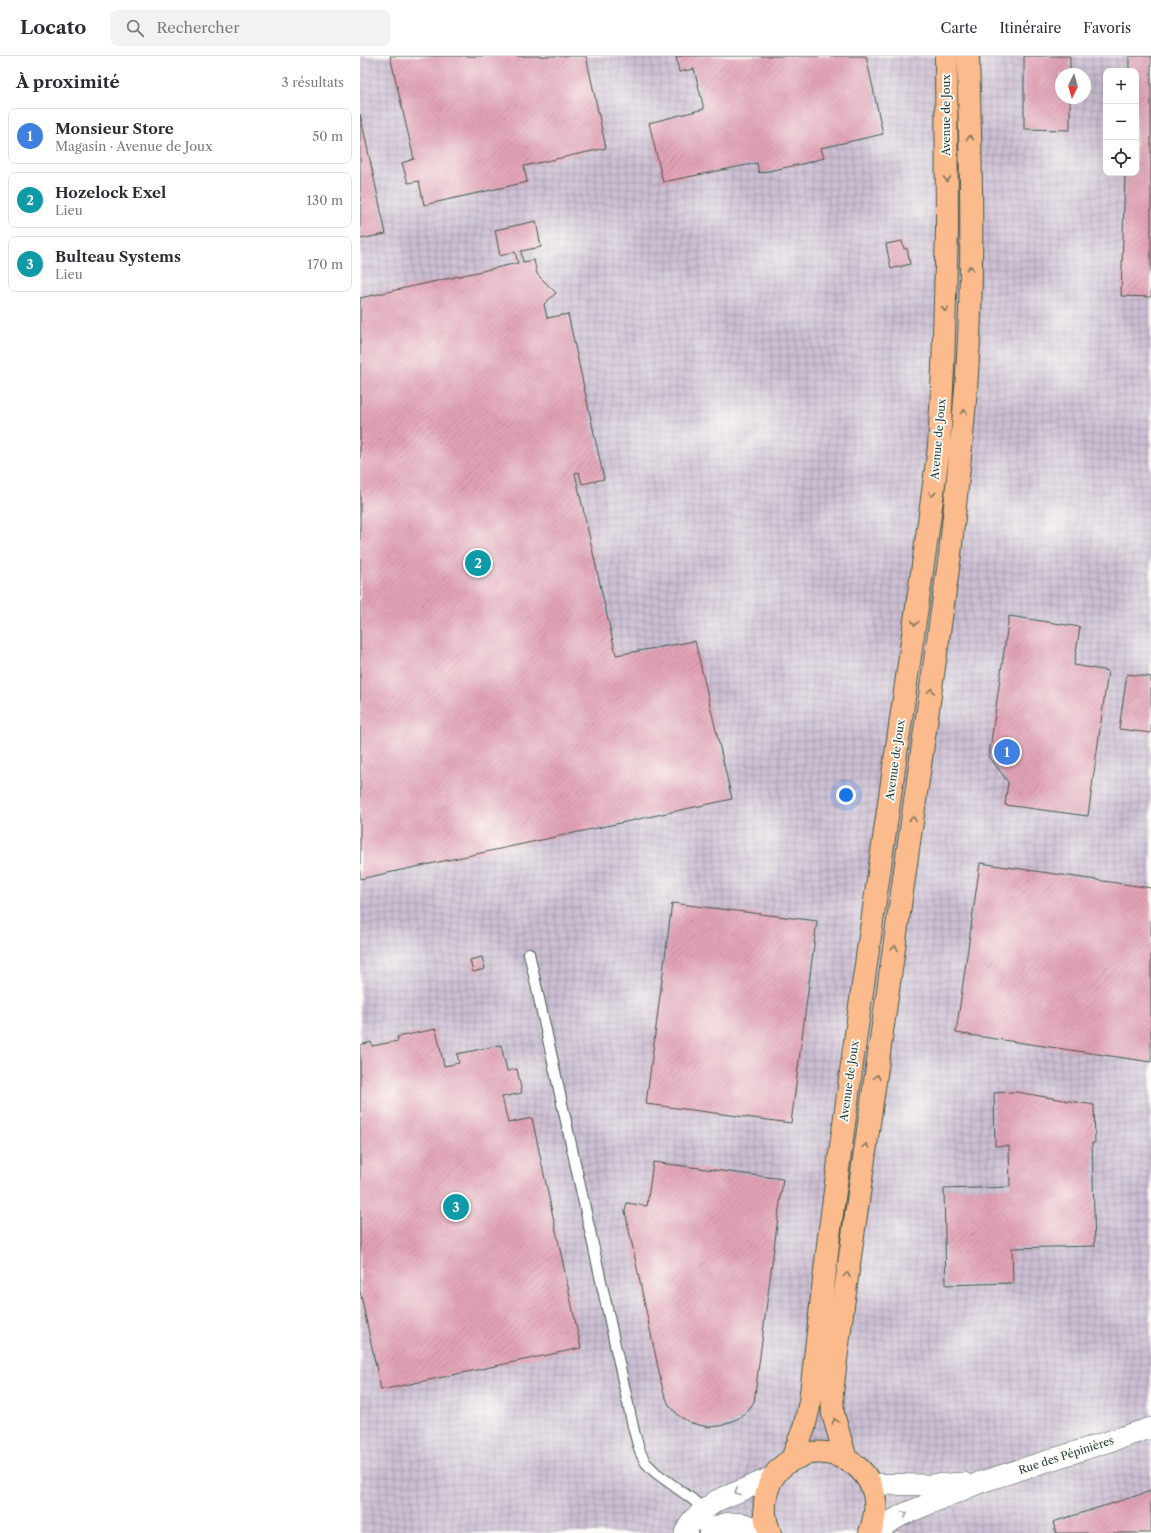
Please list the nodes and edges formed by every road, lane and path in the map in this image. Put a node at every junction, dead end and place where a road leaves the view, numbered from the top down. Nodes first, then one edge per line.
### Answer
1 (946, 56) edge
2 (968, 56) edge
3 (529, 953) dead end
4 (1151, 1428) edge
5 (792, 1459) junction
6 (846, 1459) junction
7 (773, 1477) junction
8 (981, 1482) junction
9 (870, 1484) junction
10 (705, 1510) junction
11 (715, 1529) edge
12 (685, 1533) edge
13 (769, 1533) edge
14 (870, 1533) edge

1 -> 5 main road, Avenue de Joux
6 -> 2 main road, Avenue de Joux
3 - 10 lane
4 - 8 street, Rue des Pépinières
5 - 6 main road
5 - 7 main road
6 - 9 main road
7 -> 10 street
7 - 13 main road
8 - 9 street, Rue des Pépinières
14 -> 8 street, Rue des Pépinières
9 - 14 main road
10 - 11 lane
10 - 12 street
11 - 13 street

